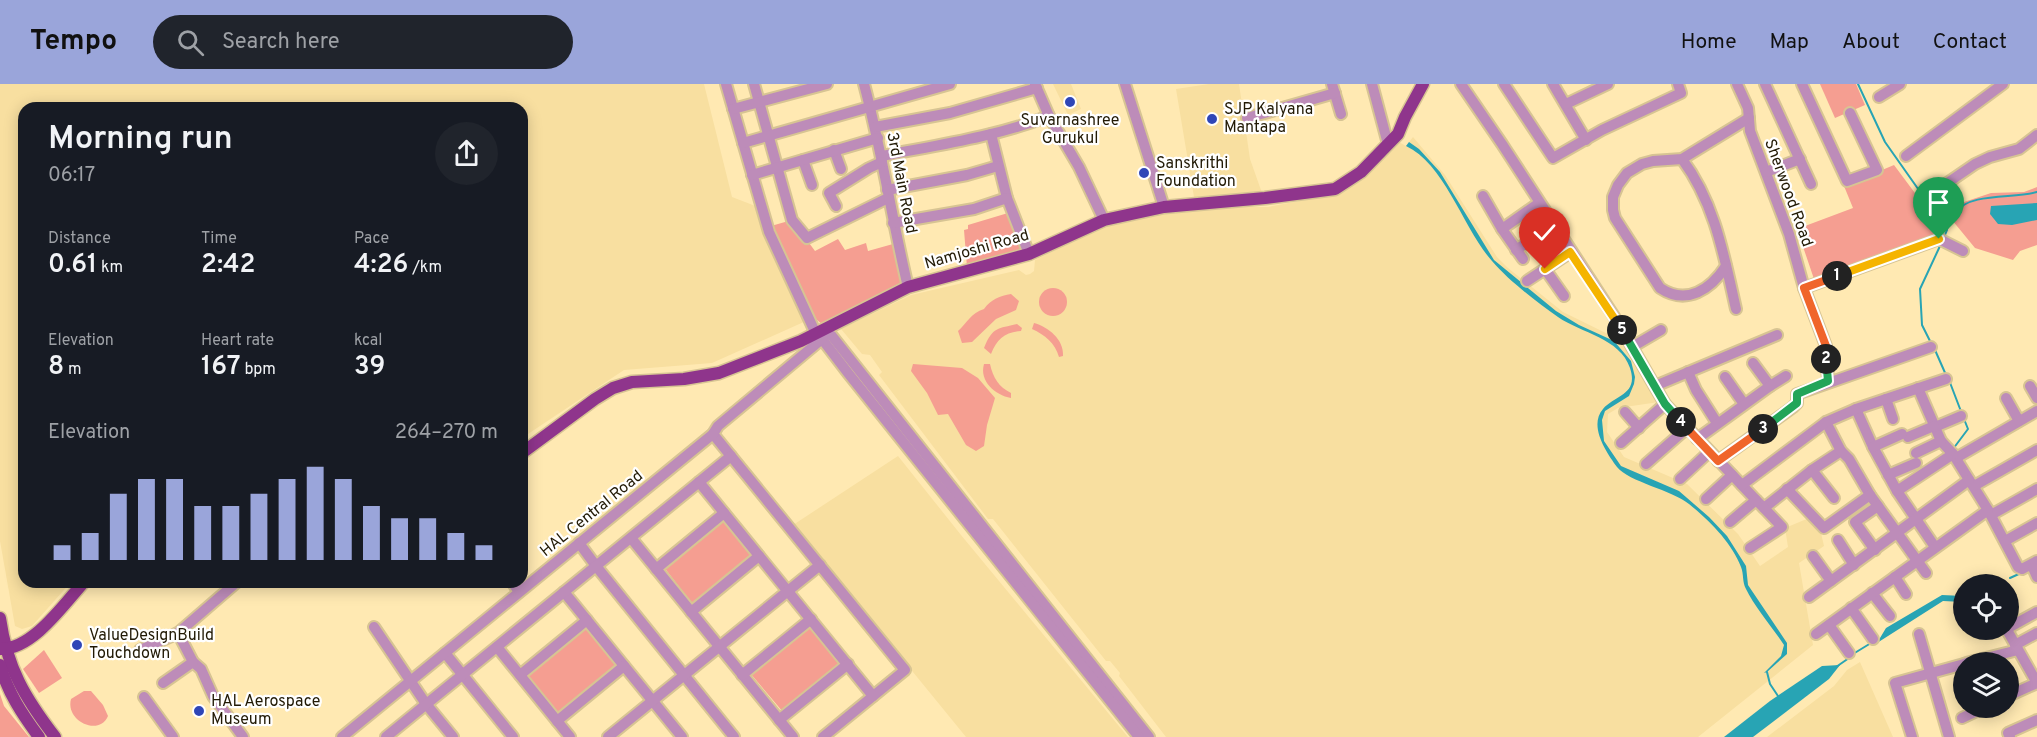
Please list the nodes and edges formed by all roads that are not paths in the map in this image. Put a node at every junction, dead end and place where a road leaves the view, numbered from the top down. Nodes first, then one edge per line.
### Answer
1 (726, 84) edge
2 (754, 84) edge
3 (827, 84) edge
4 (864, 84) edge
5 (950, 84) edge
6 (1125, 84) edge
7 (1372, 84) edge
8 (1423, 84) edge
9 (1461, 84) edge
10 (1504, 84) edge
11 (1553, 84) edge
12 (1608, 84) edge
13 (1737, 84) edge
14 (1765, 84) edge
15 (1802, 84) edge
16 (1900, 84) edge
17 (2003, 84) edge
18 (1036, 86) edge
19 (1679, 88) edge
20 (1334, 89) edge
21 (1880, 97) dead end
22 (759, 101) junction
23 (1566, 104) junction
24 (870, 106) junction
25 (733, 109) junction
26 (1850, 113) dead end
27 (1341, 114) dead end
28 (1049, 116) junction
29 (1247, 118) dead end
30 (1749, 118) junction
31 (1750, 131) junction
32 (877, 132) junction
33 (991, 134) junction
34 (2037, 135) edge
35 (769, 136) junction
36 (1586, 140) junction
37 (743, 143) junction
38 (1388, 144) junction
39 (834, 150) junction
40 (1906, 156) dead end
41 (882, 159) junction
42 (1800, 159) junction
43 (803, 160) junction
44 (1683, 161) junction
45 (998, 166) junction
46 (777, 167) junction
47 (841, 169) dead end
48 (1766, 172) junction
49 (752, 175) junction
50 (1811, 184) dead end
51 (812, 185) dead end
52 (1940, 188) dead end
53 (887, 194) junction
54 (1483, 196) dead end
55 (1007, 198) junction
56 (1539, 203) junction
57 (836, 206) dead end
58 (1164, 207) junction
59 (1104, 220) junction
60 (892, 223) junction
61 (1502, 229) junction
62 (1540, 234) dead end
63 (1561, 237) junction
64 (1542, 249) dead end
65 (1963, 251) dead end
66 (1570, 252) junction
67 (1029, 254) junction
68 (1726, 266) junction
69 (1545, 269) junction
70 (1527, 280) dead end
71 (908, 287) junction
72 (1804, 288) junction
73 (1564, 296) dead end
74 (1736, 309) dead end
75 (1661, 330) dead end
76 (820, 335) junction
77 (1777, 335) dead end
78 (1931, 346) dead end
79 (1632, 347) junction
80 (1753, 363) dead end
81 (1688, 372) junction
82 (1786, 376) dead end
83 (1725, 377) dead end
84 (1946, 379) dead end
85 (1828, 381) junction
86 (1655, 386) junction
87 (1770, 386) junction
88 (2030, 386) dead end
89 (1918, 388) junction
90 (2006, 398) dead end
91 (2037, 398) edge
92 (1886, 399) junction
93 (1665, 404) junction
94 (1744, 404) junction
95 (1856, 409) junction
96 (2037, 411) edge
97 (1625, 412) dead end
98 (1961, 416) dead end
99 (1893, 419) dead end
100 (2019, 421) junction
101 (1718, 423) junction
102 (1824, 424) junction
103 (1934, 427) junction
104 (1639, 428) junction
105 (1687, 428) junction
106 (716, 430) junction
107 (1697, 439) junction
108 (1941, 441) junction
109 (1621, 443) dead end
110 (1873, 447) junction
111 (528, 449) edge
112 (2037, 450) edge
113 (1841, 451) junction
114 (1709, 452) junction
115 (731, 456) junction
116 (1954, 456) junction
117 (1718, 461) junction
118 (1646, 465) dead end
119 (1812, 470) junction
120 (1888, 475) junction
121 (1732, 476) junction
122 (1680, 479) dead end
123 (699, 482) junction
124 (1972, 483) junction
125 (1742, 485) junction
126 (1787, 489) junction
127 (2037, 489) edge
128 (1897, 491) junction
129 (1870, 495) junction
130 (1834, 498) dead end
131 (1706, 499) dead end
132 (1760, 504) junction
133 (1878, 506) junction
134 (1990, 512) junction
135 (724, 513) junction
136 (1916, 519) junction
137 (1730, 522) dead end
138 (2037, 524) edge
139 (1897, 533) junction
140 (631, 538) junction
141 (1838, 540) dead end
142 (2005, 541) junction
143 (579, 543) junction
144 (1935, 547) junction
145 (1750, 548) dead end
146 (1875, 550) junction
147 (759, 556) junction
148 (1813, 556) dead end
149 (1916, 561) junction
150 (1854, 564) junction
151 (820, 565) junction
152 (596, 566) junction
153 (656, 569) junction
154 (2036, 569) edge
155 (1926, 573) dead end
156 (1895, 577) junction
157 (1831, 581) junction
158 (528, 585) edge
159 (78, 588) edge
160 (230, 588) edge
161 (516, 588) edge
162 (524, 588) edge
163 (788, 591) junction
164 (519, 592) junction
165 (564, 592) junction
166 (1872, 593) junction
167 (1906, 594) dead end
168 (1809, 597) dead end
169 (1851, 608) junction
170 (691, 612) junction
171 (2037, 612) edge
172 (1890, 616) dead end
173 (0, 618) edge
174 (811, 619) junction
175 (587, 620) junction
176 (2019, 623) edge
177 (1829, 625) junction
178 (374, 627) dead end
179 (178, 633) junction
180 (2037, 633) edge
181 (1816, 634) dead end
182 (1919, 634) dead end
183 (1873, 639) dead end
184 (2013, 640) edge
185 (719, 646) junction
186 (497, 647) junction
187 (2016, 647) junction
188 (4, 649) edge
189 (140, 650) dead end
190 (2000, 652) edge
191 (445, 653) junction
192 (1849, 653) dead end
193 (193, 662) junction
194 (848, 664) junction
195 (0, 665) edge
196 (624, 666) junction
197 (1953, 666) edge
198 (1931, 672) junction
199 (2035, 673) edge
200 (463, 675) junction
201 (520, 675) junction
202 (684, 675) junction
203 (742, 675) junction
204 (410, 681) junction
205 (163, 683) dead end
206 (2019, 691) edge
207 (873, 696) junction
208 (144, 697) dead end
209 (652, 701) junction
210 (426, 704) junction
211 (779, 720) junction
212 (2037, 720) edge
213 (557, 721) junction
214 (448, 735) edge
215 (675, 735) edge
216 (2006, 736) edge
217 (39, 737) edge
218 (54, 737) edge
219 (173, 737) edge
220 (243, 737) edge
221 (342, 737) edge
222 (386, 737) edge
223 (513, 737) edge
224 (570, 737) edge
225 (608, 737) edge
226 (734, 737) edge
227 (793, 737) edge
228 (823, 737) edge
229 (1139, 737) edge
230 (1149, 737) edge
231 (1912, 737) edge
232 (1949, 737) edge

1 - 25 street
2 - 22 street
3 - 22 street
4 - 24 street, 3rd Main Road
5 - 24 street
6 - 58 street
7 - 38 street
8 - 38 main road, Namjoshi Road
9 - 56 street
10 - 36 street
11 - 23 street
12 - 23 street
13 - 30 street, Sherwood Road
14 - 42 street
15 - 26 street
16 - 21 street
17 - 40 street
18 - 28 street
18 - 32 street
19 - 36 street
20 - 27 street
20 - 29 street
22 - 25 street
22 - 35 street
23 - 36 street
24 - 32 street, 3rd Main Road
24 - 35 street
25 - 37 street
28 - 33 street
28 - 59 street
30 - 31 street, Sherwood Road
30 - 44 street
31 - 44 street
31 - 48 street, Sherwood Road
32 - 39 street
32 - 41 street, 3rd Main Road
33 - 41 street
33 - 45 street
34 - 52 street
35 - 37 street
35 - 46 street
37 - 49 street
38 - 58 main road, Namjoshi Road
39 - 43 street
39 - 47 street
41 - 53 street, 3rd Main Road
41 - 57 street
42 - 48 street
42 - 50 street
43 - 46 street
43 - 51 street
44 - 68 street
44 - 68 street
45 - 53 street
45 - 55 street
46 - 49 street
46 - 53 street
48 - 72 street, Sherwood Road
49 - 76 street
53 - 60 street, 3rd Main Road
54 - 61 street
55 - 60 street
55 - 67 street
56 - 61 street
56 - 63 street
58 - 59 main road, Namjoshi Road
59 - 67 main road, Namjoshi Road
60 - 71 street, 3rd Main Road
61 - 62 street
63 - 64 street
63 - 66 street
65 - 72 street
66 - 69 street
66 - 79 street
67 - 71 main road, Namjoshi Road
68 - 74 street
69 - 70 street
69 - 73 street
71 - 76 main road, Namjoshi Road
72 - 85 street, Sherwood Road
75 - 79 street
76 - 106 street, HAL Central Road
76 - 111 main road, Namjoshi Road
76 - 229 street
76 - 230 street
77 - 81 street
78 - 85 street
79 - 86 street
80 - 87 street
81 - 86 street
81 - 101 street
82 - 87 street
83 - 94 street
84 - 89 street
85 - 117 street
86 - 93 street
87 - 94 street
88 - 91 street
89 - 92 street
89 - 103 street
90 - 100 street
92 - 95 street
92 - 99 street
93 - 104 street
93 - 105 street
94 - 101 street
95 - 102 street
95 - 110 street
96 - 100 street
97 - 104 street
98 - 103 street
100 - 116 street
101 - 107 street
102 - 113 street
102 - 125 street
103 - 108 street
103 - 110 street
104 - 109 street
105 - 107 street
105 - 118 street
106 - 115 street
106 - 143 street, HAL Central Road
107 - 114 street
108 - 116 street
108 - 120 street
110 - 120 street
112 - 124 street
113 - 119 street
113 - 129 street
114 - 117 street
114 - 122 street
115 - 123 street
115 - 151 street
116 - 124 street
116 - 128 street
117 - 121 street
119 - 126 street
119 - 130 street
120 - 128 street
121 - 125 street
121 - 131 street
123 - 135 street
123 - 140 street
124 - 134 street
124 - 136 street
125 - 132 street
126 - 129 street
126 - 132 street
127 - 134 street
128 - 136 street
129 - 133 street
132 - 137 street
132 - 145 street
133 - 139 street
133 - 146 street
134 - 142 street
134 - 144 street
135 - 147 street
135 - 153 street
136 - 139 street
136 - 144 street
138 - 142 street
139 - 146 street
139 - 149 street
140 - 152 street
140 - 153 street
141 - 150 street
142 - 154 street
143 - 152 street
143 - 158 street, HAL Central Road
144 - 149 street
146 - 150 street
147 - 163 street
147 - 170 street
148 - 157 street
149 - 155 street
149 - 156 street
150 - 157 street
151 - 163 street
151 - 207 street
152 - 165 street
152 - 202 street
153 - 170 street
156 - 166 street
156 - 167 street
157 - 168 street
159 - 188 main road
160 - 179 street
161 - 164 street
162 - 164 street, HAL Central Road
163 - 174 street
163 - 185 street
164 - 191 street, HAL Central Road
165 - 175 street
165 - 186 street
166 - 169 street
166 - 172 street
169 - 177 street
169 - 183 street
170 - 185 street
171 - 176 street
173 - 188 main road
174 - 194 street
174 - 203 street
175 - 196 street
175 - 201 street
177 - 181 street
177 - 192 street
178 - 204 street
179 - 189 street
179 - 193 street
180 - 187 street
182 - 198 street
184 - 187 street
185 - 202 street
185 - 203 street
186 - 200 street
186 - 201 street
187 - 190 street
187 - 199 street
188 - 218 main road
191 - 200 street
191 - 204 street, HAL Central Road
193 - 205 street
193 - 220 street
194 - 207 street
194 - 211 street
195 - 217 main road
196 - 209 street
196 - 213 street
197 - 198 street
198 - 231 street
198 - 232 street
199 - 206 street
200 - 210 street
200 - 223 street
201 - 213 street
202 - 209 street
202 - 226 street
203 - 211 street
204 - 210 street
204 - 221 street, HAL Central Road
207 - 228 street
208 - 219 street
209 - 215 street
209 - 225 street
210 - 214 street
210 - 222 street
211 - 227 street
212 - 216 street
213 - 224 street

